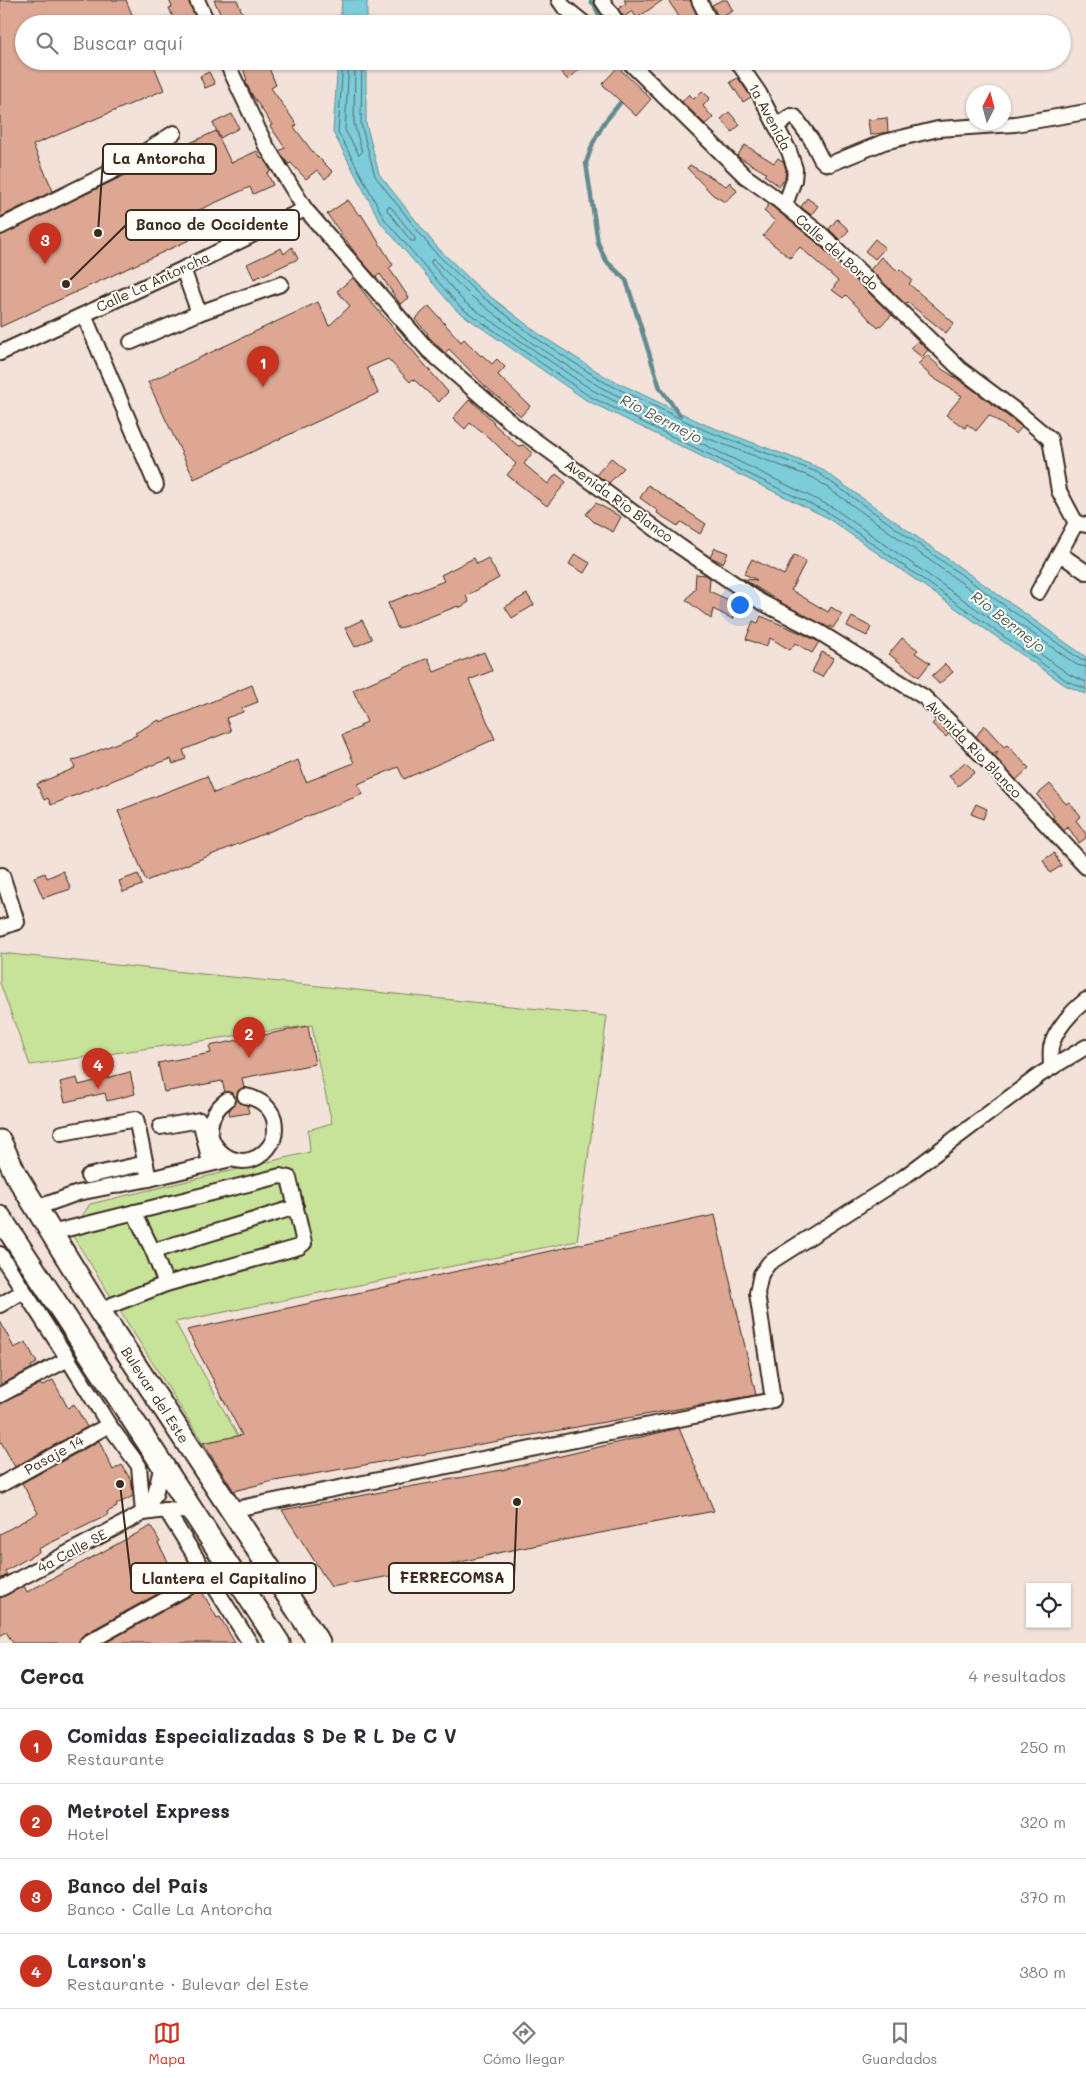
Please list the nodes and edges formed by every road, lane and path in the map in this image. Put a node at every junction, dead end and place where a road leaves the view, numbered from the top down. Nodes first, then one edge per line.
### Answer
1 (197, 0) edge
2 (559, 0) edge
3 (602, 0) edge
4 (699, 0) edge
5 (204, 15) edge
6 (574, 15) edge
7 (612, 15) edge
8 (706, 15) edge
9 (230, 70) edge
10 (637, 70) edge
11 (742, 70) edge
12 (1086, 112) edge
13 (776, 126) junction
14 (174, 133) dead end
15 (785, 205) junction
16 (306, 209) junction
17 (0, 227) edge
18 (183, 269) junction
19 (281, 284) dead end
20 (199, 313) junction
21 (84, 315) junction
22 (131, 342) dead end
23 (0, 353) edge
24 (156, 485) dead end
25 (1081, 524) edge
26 (1060, 554) junction
27 (1086, 572) edge
28 (1038, 592) dead end
29 (1086, 867) edge
30 (1, 874) edge
31 (0, 928) edge
32 (1086, 1000) edge
33 (1086, 1047) edge
34 (1051, 1067) junction
35 (245, 1096) dead end
36 (227, 1100) dead end
37 (160, 1126) dead end
38 (62, 1133) dead end
39 (0, 1141) edge
40 (232, 1159) junction
41 (146, 1163) junction
42 (210, 1164) junction
43 (88, 1176) dead end
44 (149, 1179) junction
45 (296, 1207) junction
46 (36, 1208) junction
47 (134, 1212) junction
48 (0, 1217) edge
49 (51, 1233) junction
50 (153, 1251) junction
51 (0, 1254) edge
52 (166, 1284) junction
53 (24, 1291) junction
54 (0, 1305) edge
55 (99, 1310) junction
56 (68, 1359) junction
57 (0, 1395) edge
58 (109, 1425) junction
59 (162, 1464) junction
60 (0, 1485) edge
61 (166, 1510) junction
62 (230, 1510) junction
63 (143, 1512) junction
64 (193, 1512) junction
65 (208, 1576) junction
66 (0, 1589) edge
67 (87, 1643) edge
68 (250, 1643) edge
69 (279, 1643) edge
70 (319, 1643) edge

1 - 5 street
2 - 6 street
3 - 7 street
4 - 8 street
9 - 16 street, Avenida Río Blanco
10 - 15 street, Calle del Bordo
11 - 13 street, 1a Avenida
12 - 13 street
13 - 15 street, 1a Avenida
14 - 17 street
15 - 25 street, Calle del Bordo
16 - 18 street, Calle La Antorcha
16 - 29 street, Avenida Río Blanco
18 - 20 street
18 - 21 street, Calle La Antorcha
19 - 20 street
20 - 22 street
21 - 23 street, Calle La Antorcha
21 - 24 street
25 - 26 street
26 - 27 street
26 - 28 street
30 - 31 street
32 - 34 street
33 - 34 street
34 - 62 street
35 - 40 street
36 - 40 street
37 - 42 street
38 - 41 street
39 - 46 highway, Bulevar del Este
40 - 42 street
41 - 43 street
41 - 44 street
42 - 44 street
44 - 46 street
45 - 47 street
45 - 50 street
45 - 52 street
46 - 49 highway, Bulevar del Este
47 - 49 street
47 - 50 street
48 - 59 highway
49 - 55 highway, Bulevar del Este
50 - 52 street
51 - 53 street
52 - 55 street
53 - 54 street
53 - 56 street
55 - 62 highway, Bulevar del Este
56 - 57 street
56 - 58 street
58 - 60 street, Pasaje 14
58 - 63 street
59 - 63 street
59 - 64 highway
61 - 63 street
61 - 64 street
61 - 65 street
62 - 70 highway, Bulevar del Este
63 - 66 street, 4a Calle SE
64 - 69 highway
65 - 67 street
65 - 68 street

